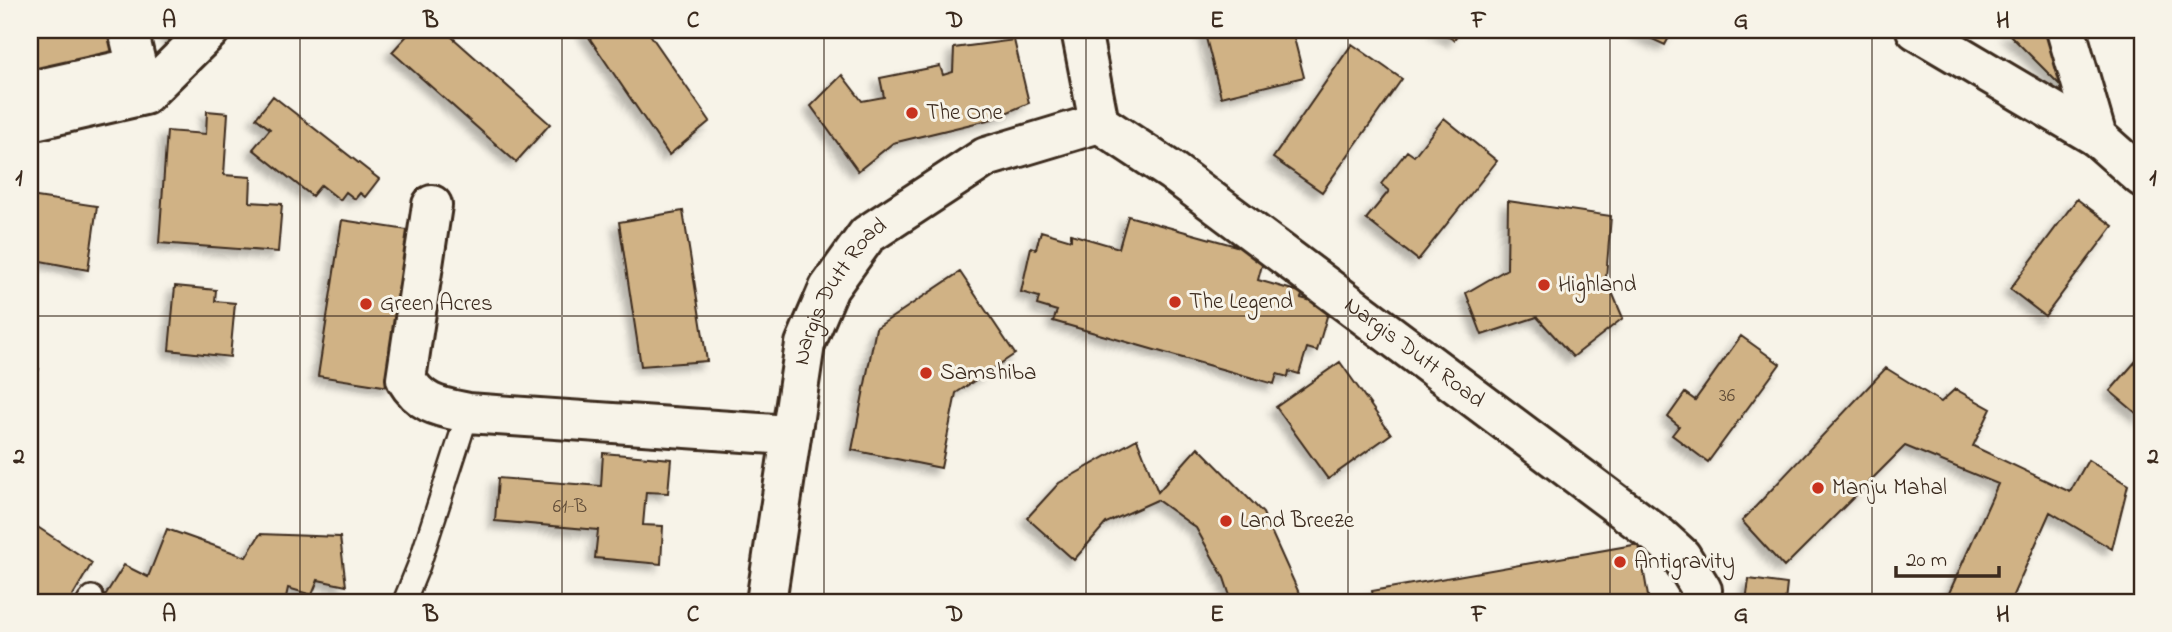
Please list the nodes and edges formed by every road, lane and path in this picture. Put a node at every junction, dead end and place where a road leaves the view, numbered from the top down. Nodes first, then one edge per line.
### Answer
1 (128, 30) edge
2 (210, 30) edge
3 (1081, 30) edge
4 (1916, 30) edge
5 (2066, 30) edge
6 (141, 81) junction
7 (30, 91) edge
8 (30, 121) edge
9 (1100, 122) junction
10 (2098, 137) junction
11 (2142, 177) edge
12 (432, 205) dead end
13 (468, 413) junction
14 (789, 435) junction
15 (404, 602) edge
16 (766, 602) edge
17 (1698, 602) edge

1 - 6 street
2 - 6 street
3 - 9 street
4 - 10 street
5 - 10 street
6 - 7 street
6 - 8 street
9 - 14 street, Nargis Dutt Road
9 - 17 street, Nargis Dutt Road
10 - 11 street
12 - 13 street
13 - 14 street
13 - 15 lane
14 - 16 street, Nargis Dutt Road

